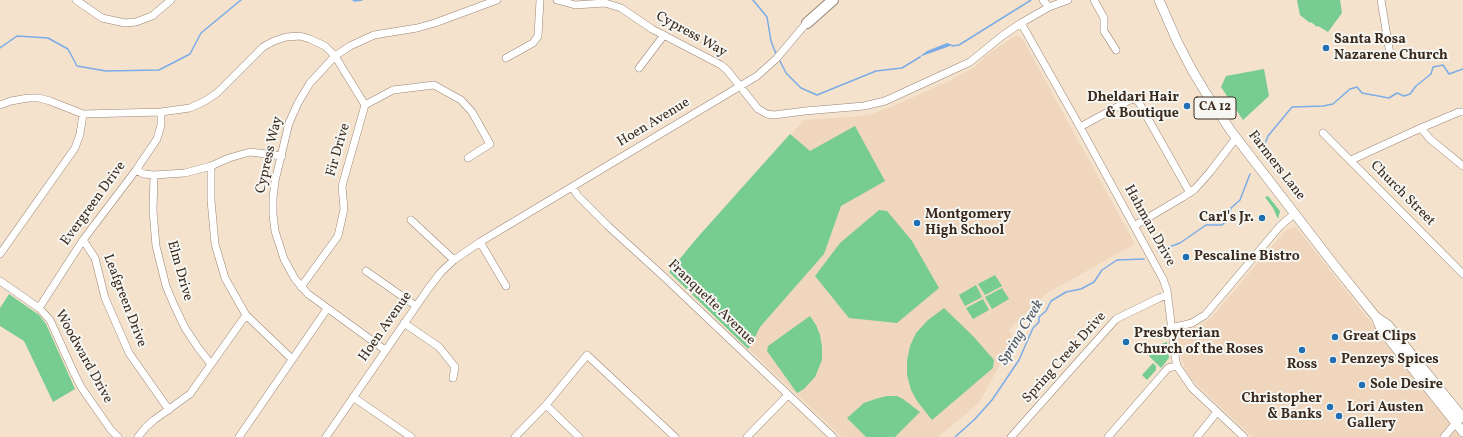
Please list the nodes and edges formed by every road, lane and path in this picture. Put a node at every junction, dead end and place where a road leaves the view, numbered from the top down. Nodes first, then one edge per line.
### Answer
1 (76, 0) edge
2 (171, 0) edge
3 (497, 0) edge
4 (540, 0) edge
5 (557, 0) edge
6 (825, 0) edge
7 (833, 0) edge
8 (1043, 0) edge
9 (1068, 0) edge
10 (1094, 0) edge
11 (1159, 0) edge
12 (1381, 0) edge
13 (1049, 7) junction
14 (807, 23) junction
15 (1021, 23) junction
16 (664, 35) junction
17 (1116, 50) dead end
18 (1390, 54) dead end
19 (335, 56) junction
20 (506, 58) dead end
21 (639, 68) dead end
22 (740, 87) junction
23 (365, 104) junction
24 (0, 105) edge
25 (162, 112) junction
26 (1463, 112) edge
27 (83, 114) junction
28 (1080, 127) junction
29 (1421, 128) junction
30 (1322, 133) dead end
31 (1236, 138) junction
32 (282, 156) junction
33 (468, 158) dead end
34 (1351, 160) junction
35 (211, 166) junction
36 (1463, 166) edge
37 (136, 170) junction
38 (154, 175) junction
39 (572, 187) junction
40 (1190, 193) junction
41 (1295, 213) junction
42 (411, 220) dead end
43 (1134, 226) junction
44 (83, 240) junction
45 (480, 242) junction
46 (3, 244) edge
47 (0, 254) edge
48 (454, 260) junction
49 (366, 271) dead end
50 (1463, 274) edge
51 (0, 281) edge
52 (506, 286) dead end
53 (302, 287) junction
54 (1167, 296) junction
55 (416, 306) junction
56 (39, 308) junction
57 (327, 309) junction
58 (246, 315) junction
59 (404, 323) junction
60 (1171, 328) junction
61 (385, 350) junction
62 (292, 359) junction
63 (211, 364) junction
64 (1177, 366) junction
65 (453, 378) dead end
66 (788, 395) junction
67 (353, 397) junction
68 (546, 405) junction
69 (169, 410) junction
70 (1218, 412) junction
71 (1461, 418) edge
72 (1463, 432) edge
73 (118, 437) edge
74 (138, 437) edge
75 (239, 437) edge
76 (326, 437) edge
77 (411, 437) edge
78 (515, 437) edge
79 (579, 437) edge
80 (675, 437) edge
81 (747, 437) edge
82 (833, 437) edge
83 (1010, 437) edge
84 (1108, 437) edge
85 (1196, 437) edge
86 (1244, 437) edge
87 (1444, 437) edge

1 - 2 street
3 - 19 street, Cypress Way
4 - 20 street
5 - 16 street, Cypress Way
6 - 14 street, Hoen Avenue
7 - 14 highway
8 - 13 street
9 - 13 street
10 - 17 street
11 - 31 main road, Farmers Lane / CA 12
12 - 18 street
13 - 15 street
14 - 22 street, Hoen Avenue
15 - 22 street
15 - 28 street, Hahman Drive
16 - 21 street
16 - 22 street, Cypress Way
19 - 23 street
19 - 25 street
19 - 32 street, Cypress Way
22 - 39 street, Hoen Avenue
23 - 33 street
23 - 53 street, Fir Drive
24 - 27 street
25 - 27 street
25 - 37 street, Evergreen Drive
26 - 29 street
27 - 46 street
28 - 40 street
28 - 43 street, Hahman Drive
29 - 34 street
29 - 36 street
30 - 34 street, Church Street
31 - 40 street
31 - 41 main road, Farmers Lane / CA 12
32 - 35 street
32 - 53 street, Cypress Way
34 - 50 street, Church Street
35 - 38 street
35 - 58 street
37 - 38 street
37 - 44 street, Evergreen Drive
38 - 63 street, Elm Drive
39 - 45 street, Hoen Avenue
39 - 66 street, Franquette Avenue
40 - 43 street
41 - 60 street
41 - 71 main road, Farmers Lane / CA 12
42 - 48 street
43 - 54 street, Hahman Drive
44 - 56 street, Evergreen Drive
44 - 69 street, Leafgreen Drive
45 - 48 street, Hoen Avenue
45 - 52 street
46 - 47 street
48 - 55 street, Hoen Avenue
49 - 55 street
51 - 56 street, Woodward Drive
53 - 57 street, Cypress Way
54 - 60 street, Hahman Drive
54 - 83 street, Spring Creek Drive
55 - 59 street, Hoen Avenue
56 - 73 street, Woodward Drive
57 - 61 street, Cypress Way
57 - 62 street
58 - 62 street
58 - 63 street
59 - 61 street, Hoen Avenue
59 - 65 street
60 - 64 street, Hahman Drive
61 - 67 street, Hoen Avenue
62 - 75 street
63 - 69 street
64 - 70 street, Hahman Drive
64 - 84 street
66 - 81 street
66 - 82 street, Franquette Avenue
67 - 76 street, Hoen Avenue
67 - 77 street
68 - 78 street
68 - 79 street
68 - 80 street
69 - 74 street
70 - 85 street
70 - 86 street, Hahman Drive
71 - 72 main road, Farmers Lane / CA 12
71 - 87 street

